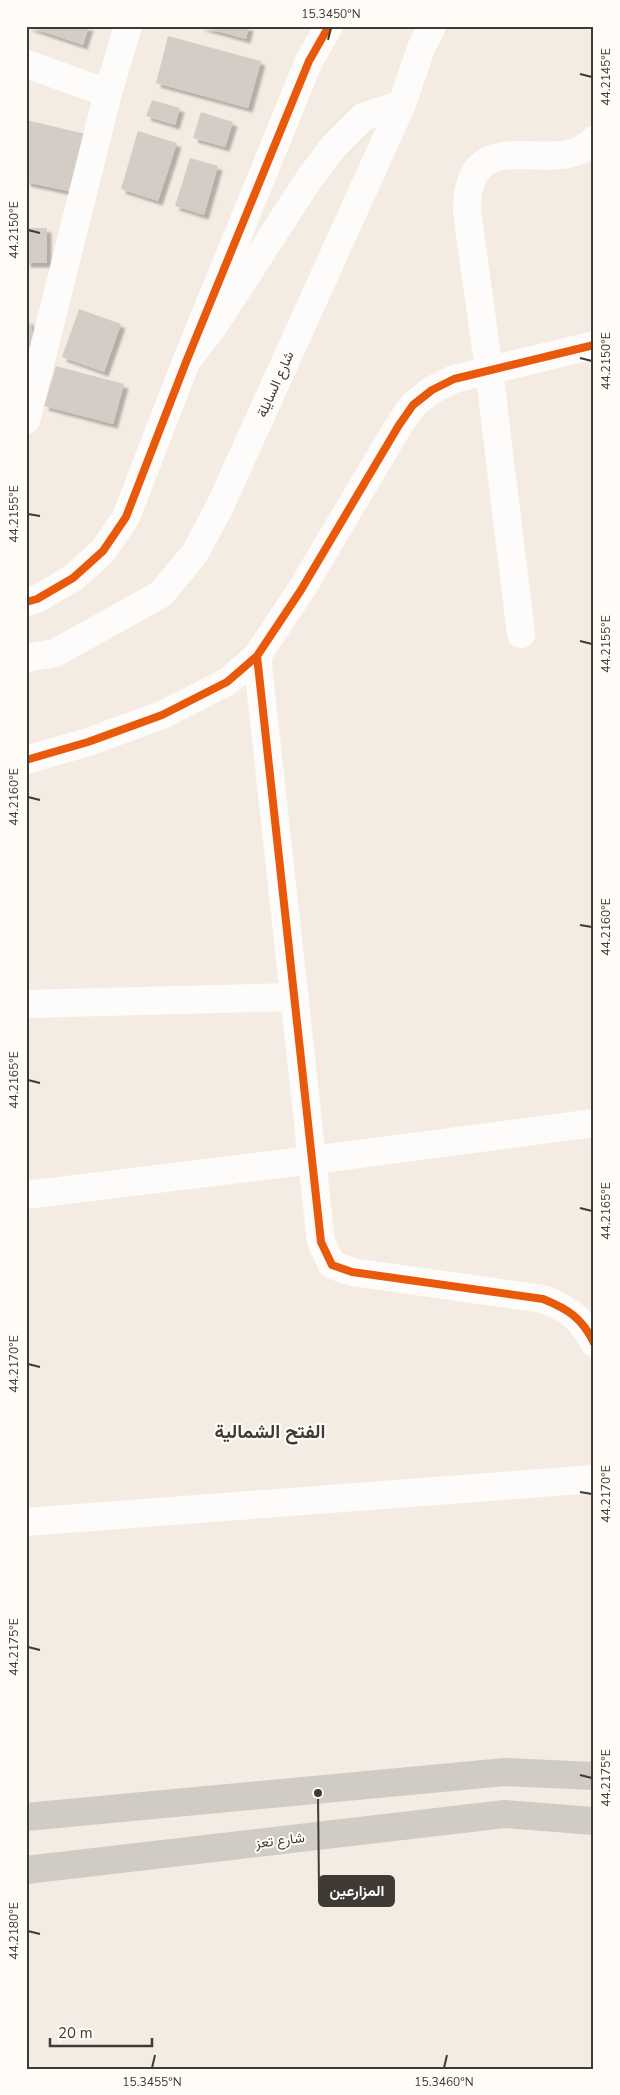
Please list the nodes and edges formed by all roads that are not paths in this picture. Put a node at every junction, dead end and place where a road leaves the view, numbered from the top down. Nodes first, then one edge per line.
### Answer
1 (128, 26) edge
2 (329, 26) edge
3 (432, 26) edge
4 (26, 64) edge
5 (108, 93) junction
6 (402, 104) junction
7 (594, 140) edge
8 (594, 345) edge
9 (186, 362) junction
10 (489, 370) junction
11 (26, 420) edge
12 (26, 602) edge
13 (521, 634) dead end
14 (257, 656) junction
15 (26, 658) edge
16 (26, 760) edge
17 (295, 997) junction
18 (26, 1004) edge
19 (594, 1123) edge
20 (313, 1160) junction
21 (26, 1195) edge
22 (594, 1343) edge
23 (594, 1479) edge
24 (26, 1522) edge
25 (504, 1772) junction
26 (594, 1776) edge
27 (505, 1814) junction
28 (26, 1817) edge
29 (594, 1821) edge
30 (26, 1870) edge

1 - 5 street
2 - 9 street
3 - 6 street, شارع السايلة
4 - 5 street
5 - 11 street
6 - 9 street
6 - 15 street, شارع السايلة
7 - 10 street
8 - 10 street
9 - 12 street
10 - 13 street
10 - 14 street
14 - 16 street
14 - 17 street
17 - 18 street
17 - 20 street
19 - 20 street
20 - 21 street
20 - 22 street
23 - 24 street
25 - 26 main road
25 - 27 main road
25 - 28 main road
27 - 29 main road, شارع تعز
27 - 30 main road, شارع تعز

